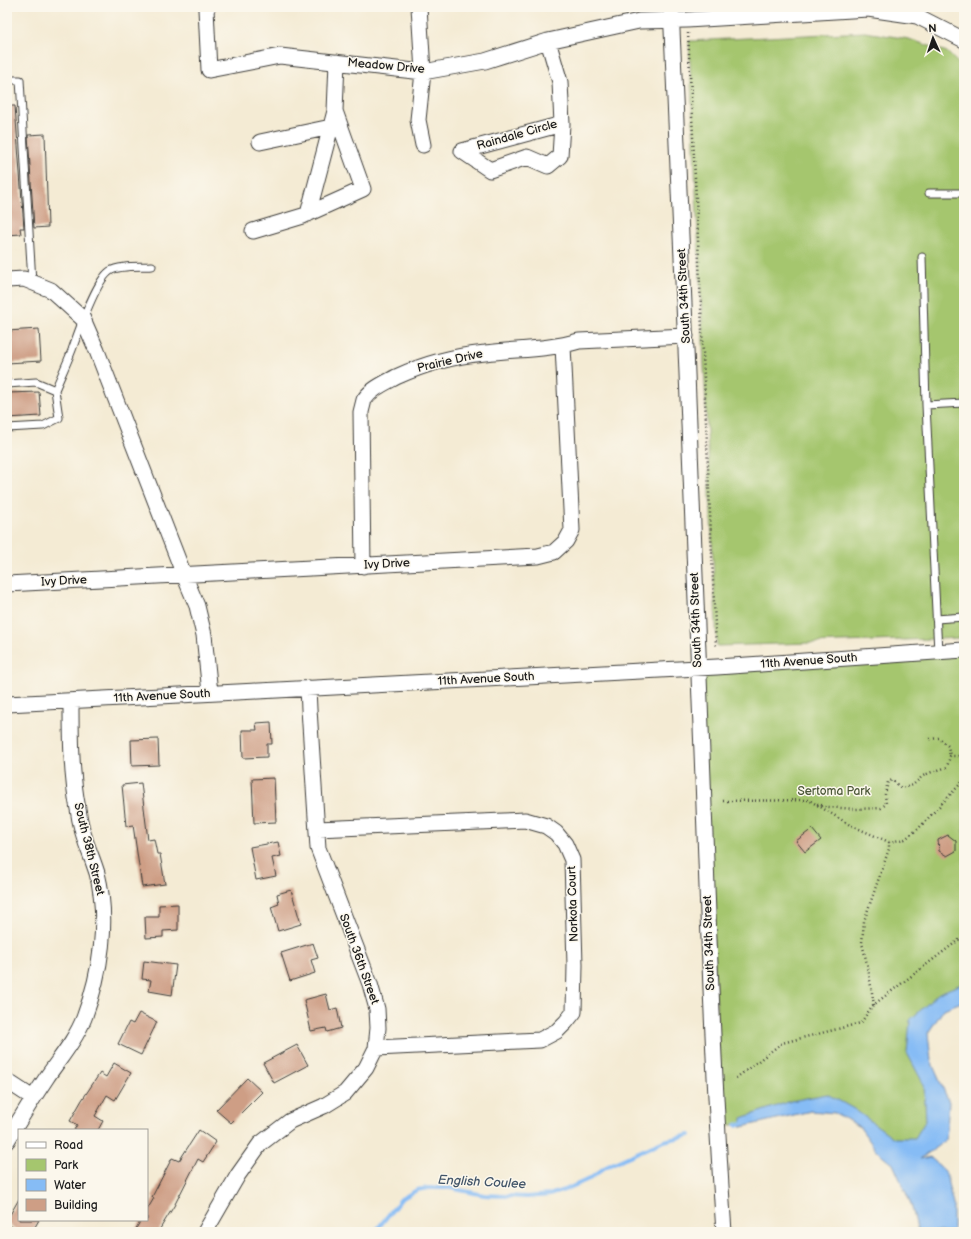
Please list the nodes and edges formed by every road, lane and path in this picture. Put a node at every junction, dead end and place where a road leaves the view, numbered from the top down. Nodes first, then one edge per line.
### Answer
1 (208, 7) edge
2 (419, 7) edge
3 (671, 14) edge
4 (688, 31) dead end
5 (964, 40) edge
6 (548, 41) junction
7 (338, 62) junction
8 (423, 72) junction
9 (7, 80) edge
10 (335, 110) junction
11 (562, 124) junction
12 (331, 127) junction
13 (260, 142) dead end
14 (423, 145) dead end
15 (929, 193) dead end
16 (964, 193) edge
17 (308, 214) junction
18 (253, 231) dead end
19 (922, 257) dead end
20 (152, 266) dead end
21 (7, 280) edge
22 (32, 283) junction
23 (83, 319) junction
24 (686, 336) junction
25 (563, 346) junction
26 (7, 384) edge
27 (55, 390) junction
28 (964, 403) edge
29 (926, 405) junction
30 (7, 428) edge
31 (363, 566) junction
32 (184, 575) junction
33 (7, 584) edge
34 (964, 617) edge
35 (936, 619) junction
36 (716, 648) dead end
37 (964, 650) edge
38 (938, 652) junction
39 (698, 668) junction
40 (308, 688) junction
41 (210, 693) junction
42 (71, 701) junction
43 (7, 704) edge
44 (930, 739) dead end
45 (950, 756) junction
46 (964, 756) edge
47 (964, 780) edge
48 (723, 801) dead end
49 (813, 803) junction
50 (317, 829) junction
51 (889, 842) junction
52 (964, 936) edge
53 (874, 1005) junction
54 (376, 1048) junction
55 (736, 1078) dead end
56 (7, 1081) edge
57 (33, 1098) junction
58 (7, 1140) edge
59 (205, 1232) edge
60 (724, 1232) edge

1 - 7 street, Meadow Drive
2 - 8 street
3 - 5 street, Meadow Drive
3 - 6 street, Meadow Drive
3 - 24 street, South 34th Street
4 - 36 path
6 - 8 street, Meadow Drive
6 - 11 street, Raindale Circle
7 - 8 street, Meadow Drive
7 - 10 street
8 - 14 street
9 - 22 lane
10 - 12 street
10 - 17 street
11 - 11 street, Raindale Circle
12 - 13 street
12 - 17 street
15 - 16 lane
17 - 18 street
19 - 29 lane
20 - 23 lane
21 - 22 street
22 - 23 street
23 - 27 lane
23 - 32 street
24 - 25 street, Prairie Drive
24 - 39 street, South 34th Street
25 - 31 street, Prairie Drive
25 - 31 street, Ivy Drive
26 - 27 lane
27 - 30 lane
28 - 29 lane
29 - 35 lane
31 - 32 street, Ivy Drive
32 - 33 street, Ivy Drive
32 - 41 street
34 - 35 lane
35 - 38 lane
37 - 38 street, 11th Avenue South
38 - 39 street, 11th Avenue South
39 - 40 street, 11th Avenue South
39 - 60 street, South 34th Street
40 - 41 street, 11th Avenue South
40 - 50 street, South 36th Street
41 - 42 street, 11th Avenue South
42 - 43 street, 11th Avenue South
42 - 57 street, South 38th Street
44 - 45 path
45 - 46 path
45 - 49 path
47 - 51 path
48 - 49 path
49 - 51 path
50 - 54 street, South 36th Street
50 - 54 street, Norkota Court
51 - 53 path
52 - 53 path
53 - 55 path
54 - 59 street, South 36th Street
56 - 57 street
57 - 58 street, South 38th Street

